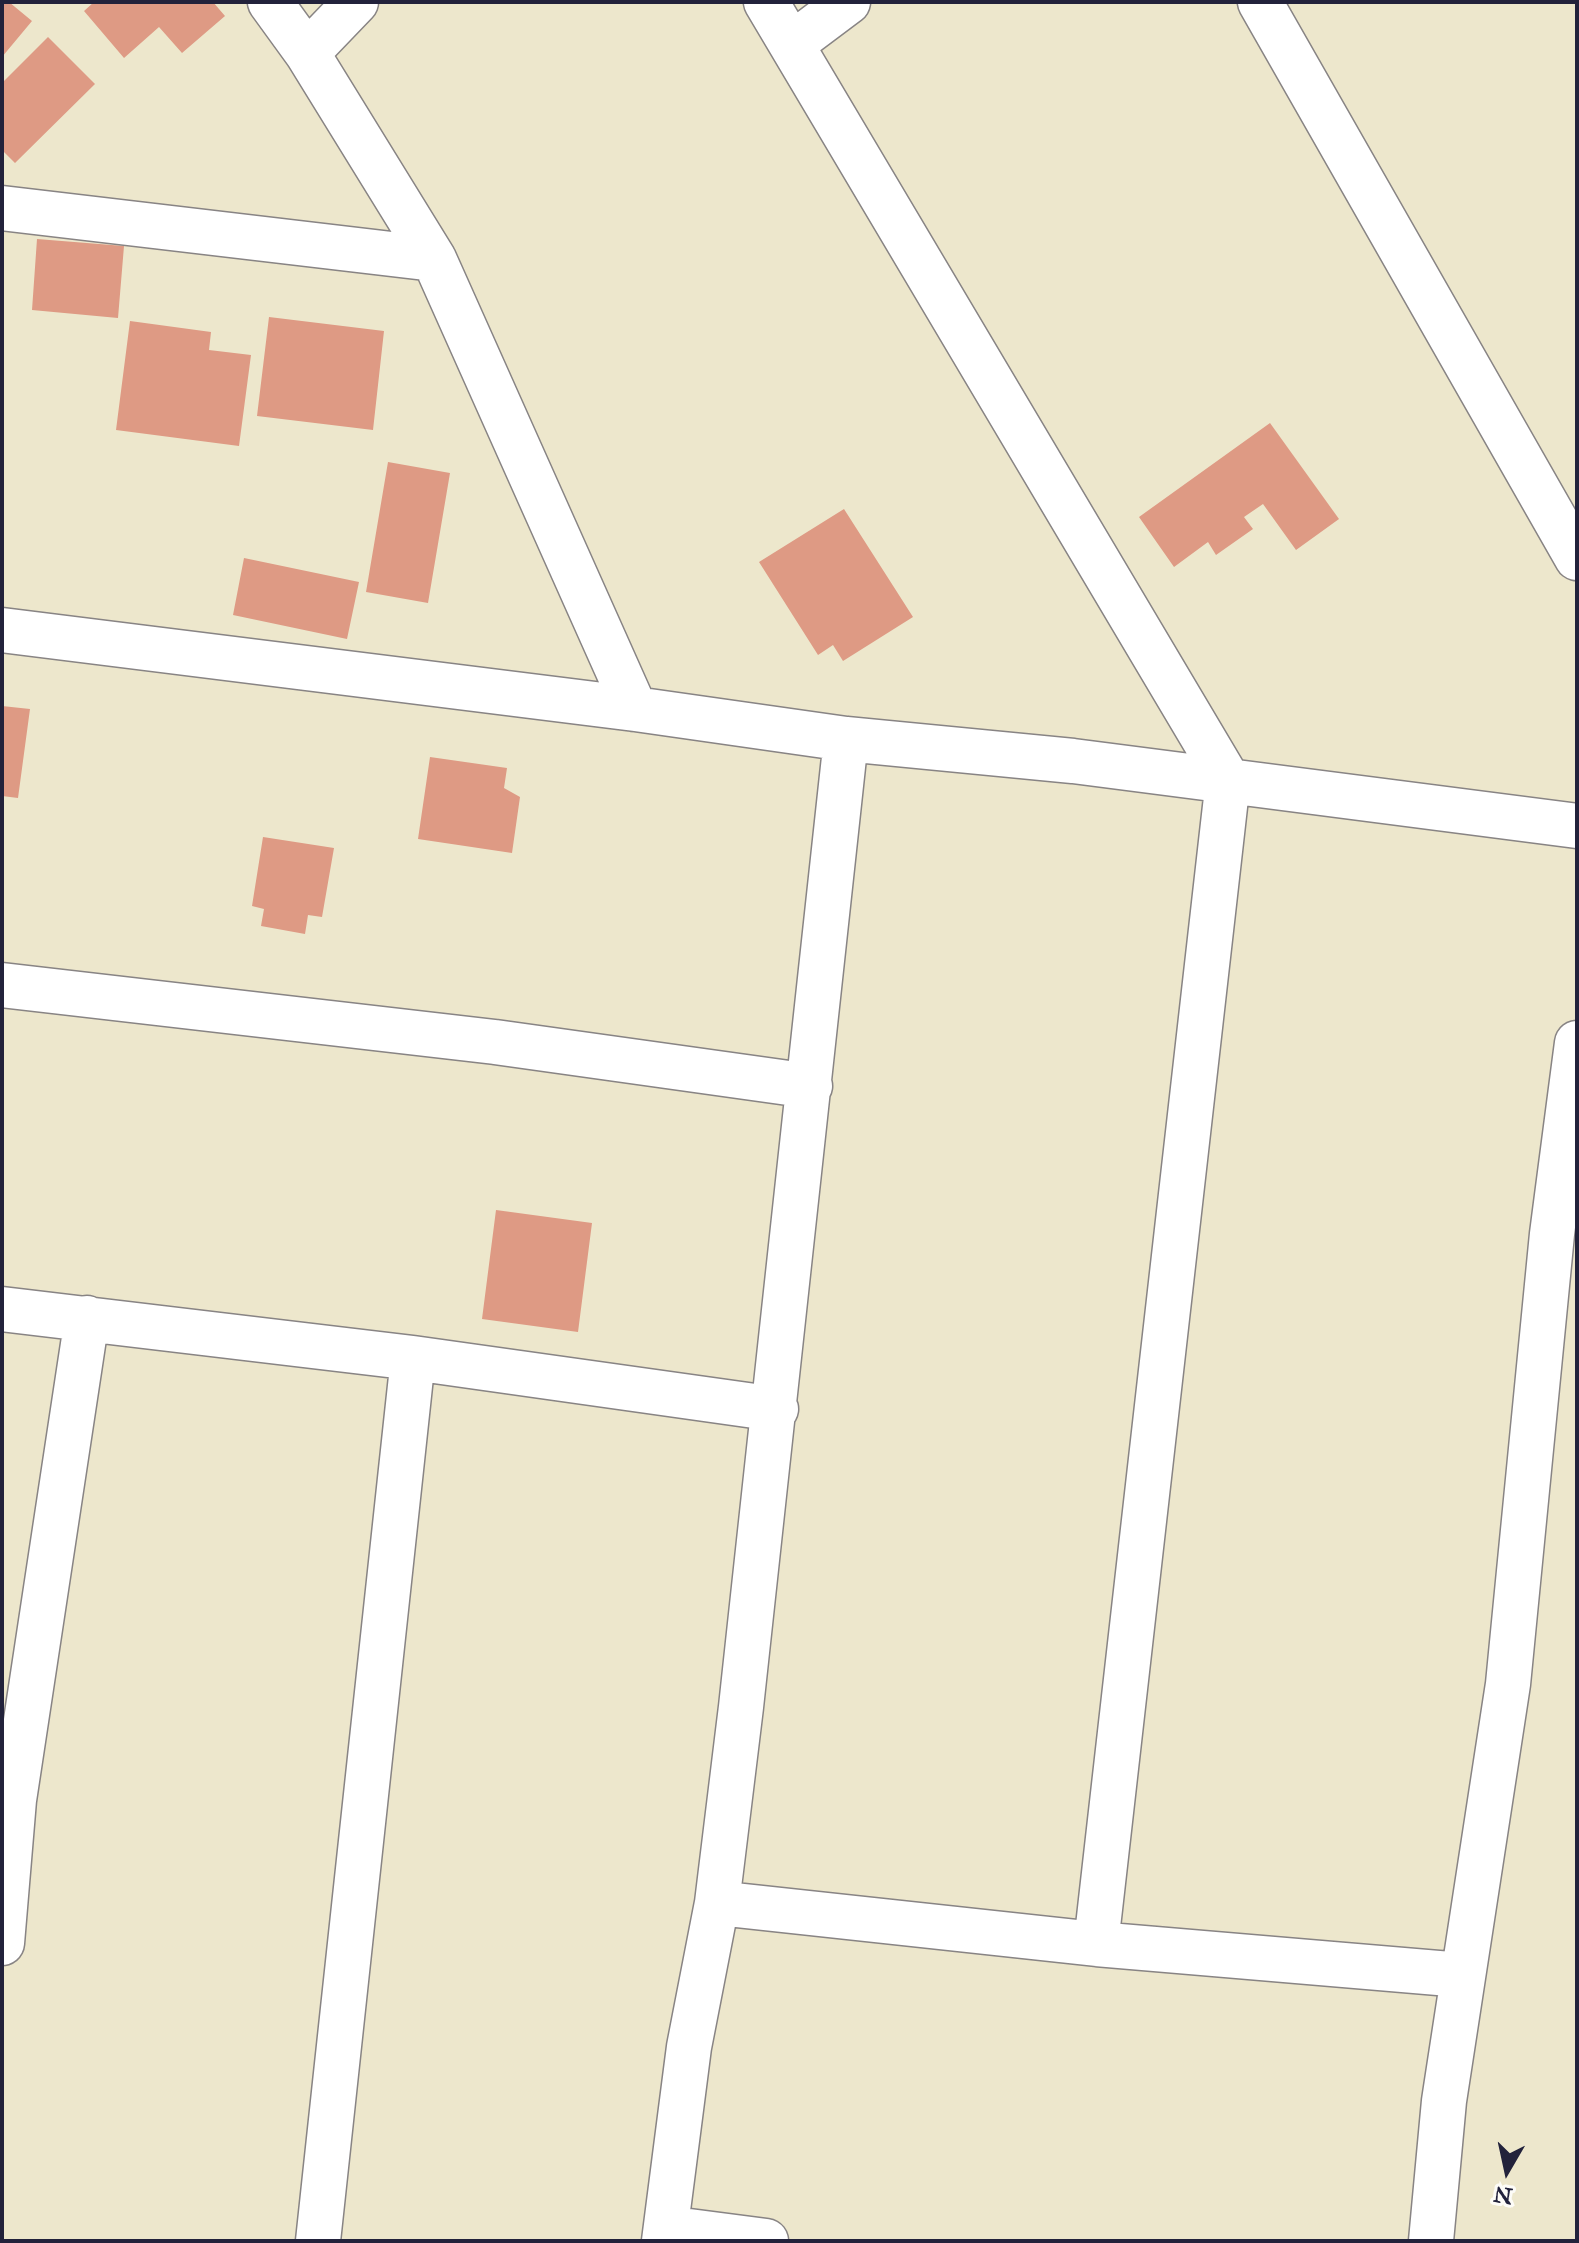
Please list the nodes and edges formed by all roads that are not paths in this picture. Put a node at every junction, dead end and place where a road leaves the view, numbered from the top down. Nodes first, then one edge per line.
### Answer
1 (270, 2) edge
2 (356, 2) edge
3 (766, 2) edge
4 (848, 2) edge
5 (1260, 2) edge
6 (792, 44) junction
7 (307, 53) junction
8 (2, 208) edge
9 (434, 259) junction
10 (1577, 558) edge
11 (2, 630) edge
12 (635, 709) junction
13 (846, 739) junction
14 (1228, 780) junction
15 (1577, 826) edge
16 (2, 985) edge
17 (1577, 1043) edge
18 (810, 1086) junction
19 (2, 1309) edge
20 (87, 1318) junction
21 (413, 1358) junction
22 (776, 1409) junction
23 (717, 1903) junction
24 (2, 1943) edge
25 (1096, 1944) junction
26 (1462, 1975) junction
27 (665, 2234) edge
28 (318, 2241) edge
29 (766, 2241) edge
30 (1431, 2241) edge

1 - 7 street
2 - 7 street
3 - 6 street
4 - 6 street
5 - 10 street
6 - 14 street
7 - 9 street
8 - 9 street
9 - 12 street
11 - 12 street
12 - 13 street
13 - 14 street
13 - 18 street
14 - 15 street
14 - 25 street
16 - 18 street
17 - 26 street
18 - 22 street
19 - 20 street
20 - 21 street
20 - 24 street
21 - 22 street
21 - 28 street
22 - 23 street
23 - 25 street
23 - 27 street
25 - 26 street
26 - 30 street
27 - 29 street

